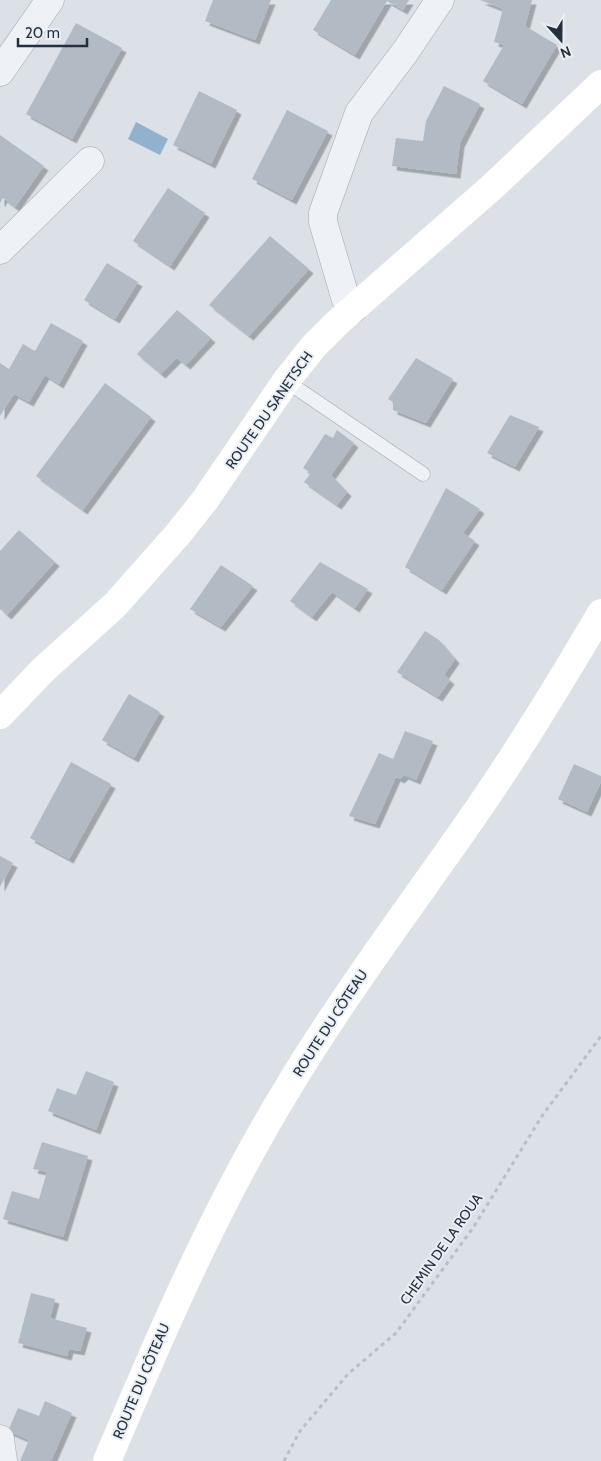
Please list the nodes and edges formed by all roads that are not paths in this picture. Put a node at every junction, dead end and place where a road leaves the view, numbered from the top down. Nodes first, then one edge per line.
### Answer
1 (50, 0) edge
2 (440, 0) edge
3 (0, 72) edge
4 (601, 84) edge
5 (90, 161) dead end
6 (0, 250) edge
7 (353, 308) junction
8 (286, 381) junction
9 (423, 474) dead end
10 (601, 613) edge
11 (0, 715) edge
12 (0, 1439) edge
13 (3, 1461) edge
14 (107, 1461) edge

1 - 3 street
2 - 7 street
4 - 7 street, ROUTE DU SANETSCH
5 - 6 street
7 - 8 street, ROUTE DU SANETSCH
8 - 9 lane
8 - 11 street, ROUTE DU SANETSCH
10 - 14 street, ROUTE DU CÔTEAU
12 - 13 street

